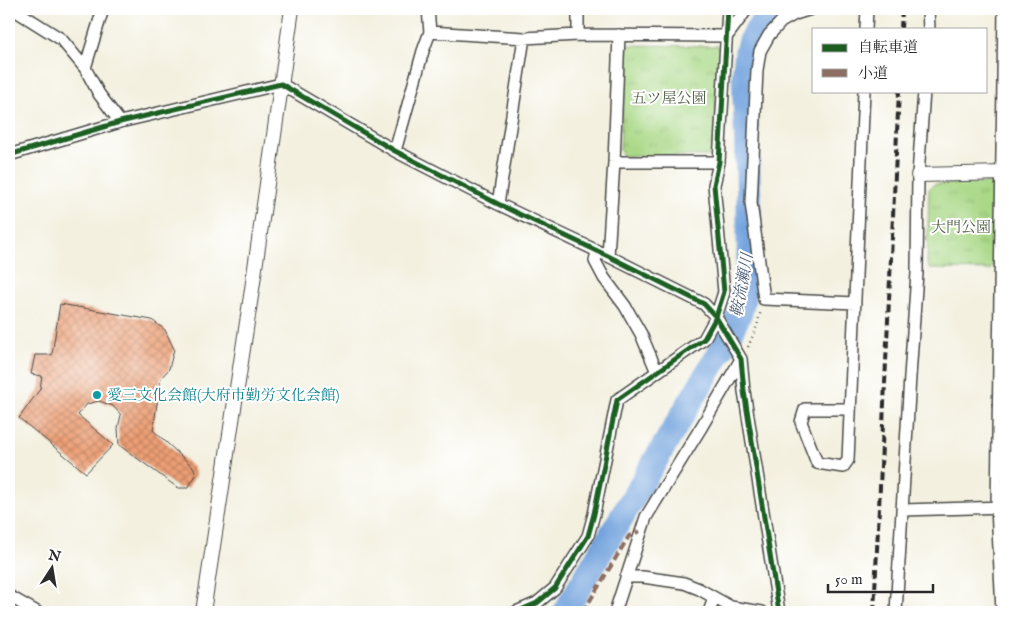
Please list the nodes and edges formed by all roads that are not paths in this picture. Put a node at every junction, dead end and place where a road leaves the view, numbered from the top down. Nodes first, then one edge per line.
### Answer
1 (15, 9) edge
2 (103, 9) edge
3 (292, 9) edge
4 (428, 9) edge
5 (578, 9) edge
6 (728, 9) edge
7 (747, 9) edge
8 (810, 9) edge
9 (867, 9) edge
10 (928, 9) edge
11 (1004, 9) edge
12 (866, 28) edge
13 (929, 28) edge
14 (430, 32) junction
15 (578, 35) junction
16 (619, 35) junction
17 (726, 36) junction
18 (524, 38) junction
19 (85, 68) junction
20 (281, 84) junction
21 (864, 92) edge
22 (924, 92) edge
23 (120, 122) junction
24 (395, 151) junction
25 (9, 155) edge
26 (614, 162) junction
27 (719, 162) junction
28 (1004, 173) edge
29 (918, 176) junction
30 (498, 204) junction
31 (603, 253) junction
32 (855, 302) junction
33 (716, 318) junction
34 (739, 356) junction
35 (657, 372) junction
36 (850, 409) junction
37 (1002, 507) edge
38 (903, 510) junction
39 (626, 577) junction
40 (9, 596) edge
41 (714, 598) junction
42 (779, 611) edge
43 (37, 612) edge
44 (203, 612) edge
45 (516, 612) edge
46 (615, 612) edge
47 (709, 612) edge
48 (763, 612) edge
49 (896, 612) edge
50 (1002, 612) edge

1 - 19 street
2 - 19 street
3 - 20 street
4 - 14 street
5 - 15 street
6 - 17 street
7 - 17 street
8 - 32 street
9 - 12 street
10 - 13 street
11 - 28 street
14 - 18 street
14 - 24 street
15 - 16 street
15 - 18 street
16 - 17 street
16 - 26 street
17 - 27 street
18 - 30 street
19 - 23 street
20 - 23 street
20 - 24 street
20 - 44 street
21 - 32 street
22 - 29 street
23 - 25 street
24 - 30 street
26 - 27 street
26 - 31 street
27 - 33 street
28 - 29 street
28 - 37 street
29 - 38 street
30 - 31 street
31 - 33 street
31 - 35 street
32 - 36 street
33 - 34 street
33 - 35 street
34 - 39 street
34 - 42 street
35 - 45 street
36 - 36 street
37 - 38 street
37 - 50 street
38 - 49 street
39 - 41 street
39 - 46 street
40 - 43 street
41 - 47 street
41 - 48 street
42 - 48 street

